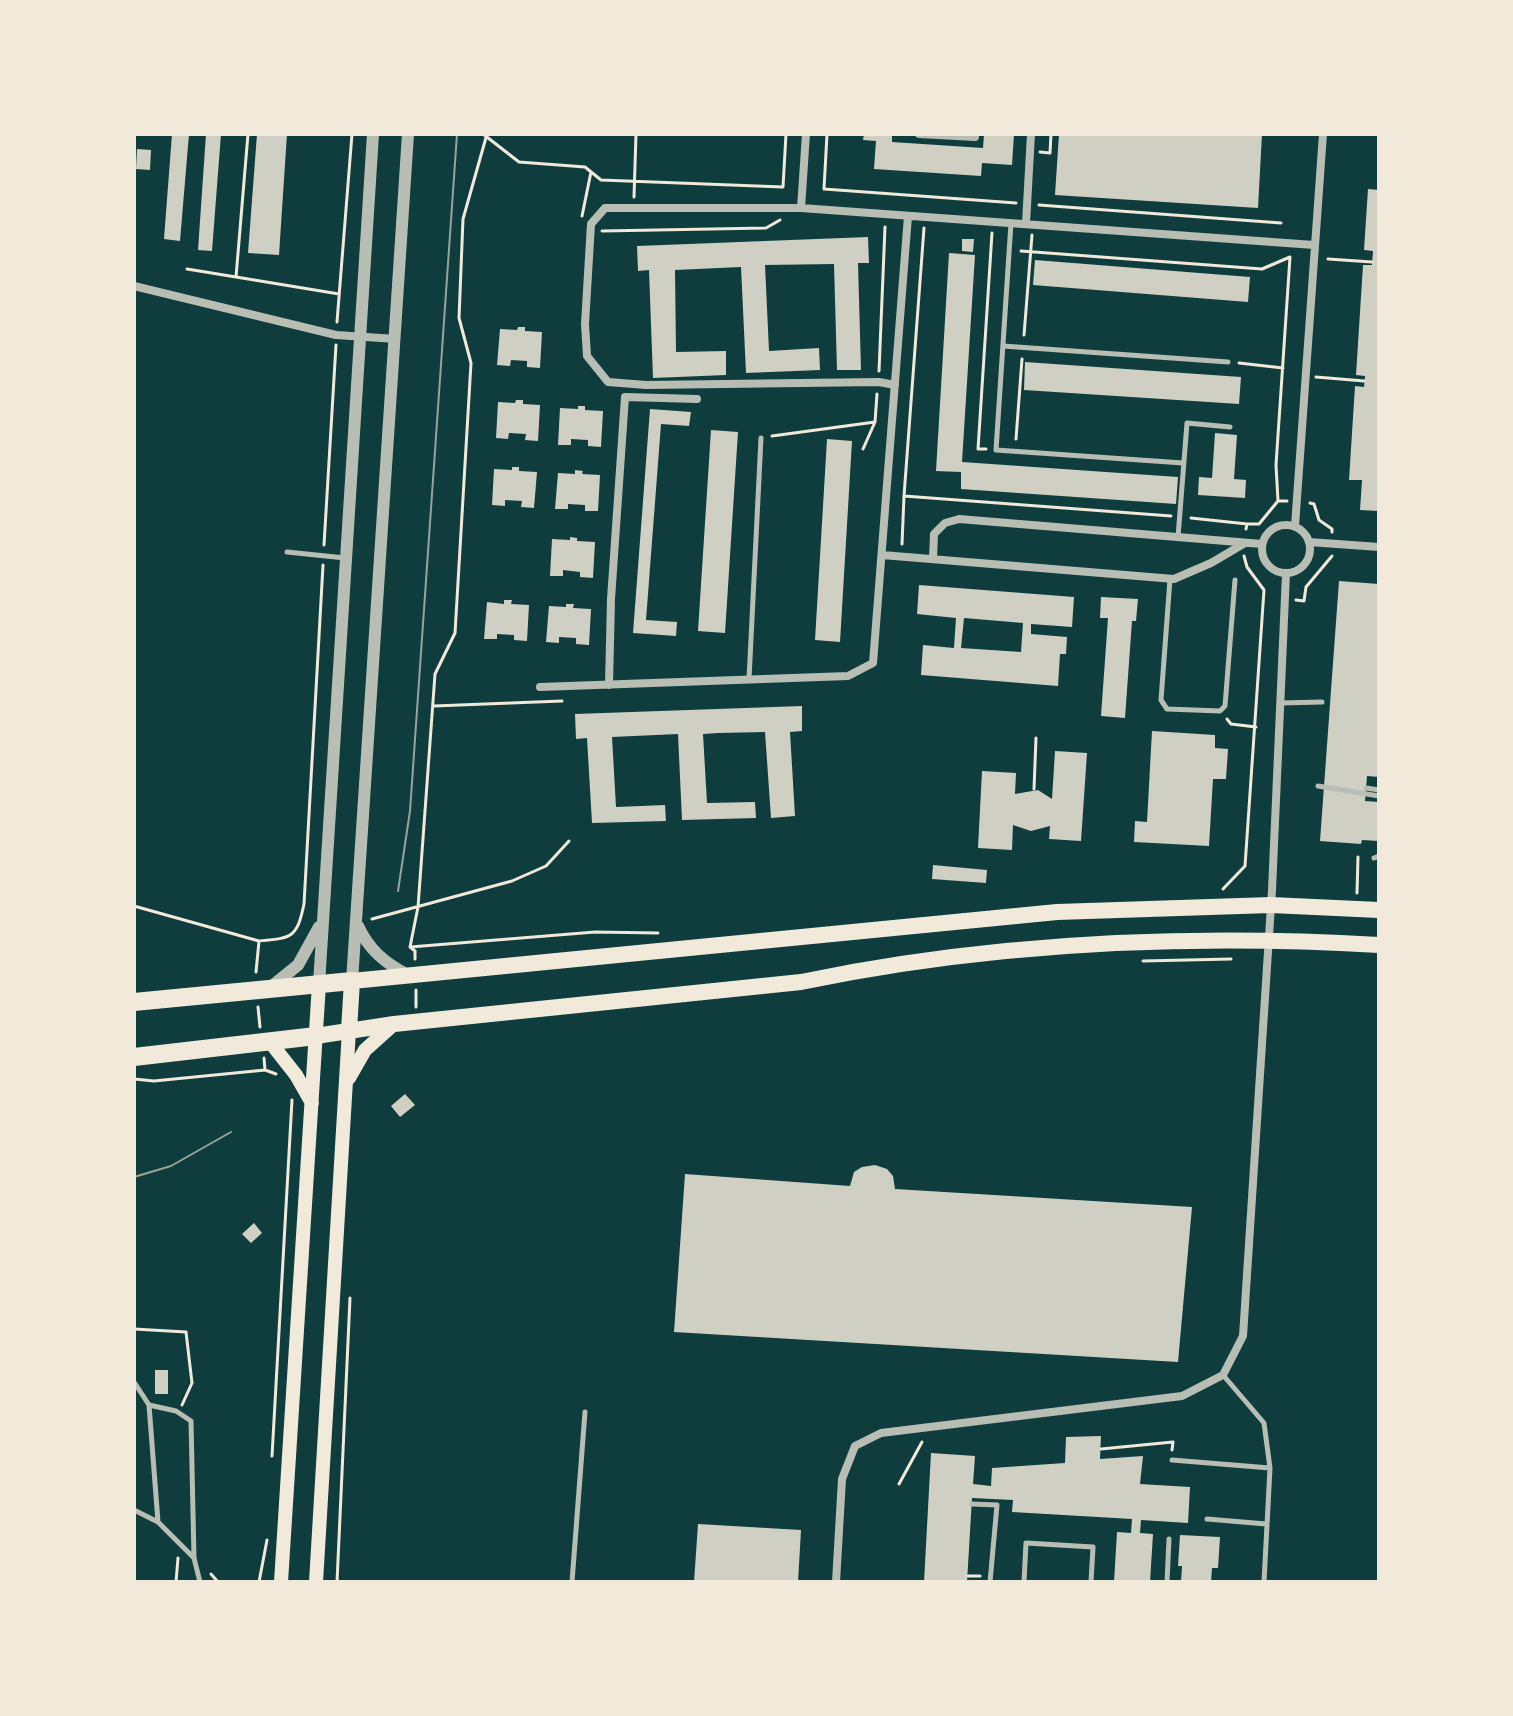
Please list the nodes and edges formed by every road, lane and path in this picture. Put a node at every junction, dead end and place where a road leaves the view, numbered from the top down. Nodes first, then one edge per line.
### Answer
1 (248, 134) edge
2 (352, 134) edge
3 (373, 134) edge
4 (408, 134) edge
5 (636, 134) edge
6 (786, 134) edge
7 (806, 134) edge
8 (919, 134) edge
9 (1031, 134) edge
10 (1051, 134) edge
11 (1323, 134) edge
12 (486, 135) edge
13 (975, 137) dead end
14 (1030, 152) junction
15 (634, 183) junction
16 (634, 208) junction
17 (801, 208) junction
18 (886, 215) junction
19 (908, 216) junction
20 (925, 217) junction
21 (993, 221) junction
22 (1011, 222) junction
23 (1026, 223) junction
24 (1314, 245) junction
25 (991, 249) junction
26 (1009, 250) junction
27 (1314, 258) junction
28 (1372, 262) dead end
29 (187, 269) dead end
30 (236, 277) junction
31 (134, 286) edge
32 (339, 294) junction
33 (336, 335) junction
34 (361, 337) junction
35 (396, 339) junction
36 (1003, 346) junction
37 (1228, 362) joint
38 (1283, 368) junction
39 (1282, 375) junction
40 (1307, 377) junction
41 (1364, 381) dead end
42 (879, 382) junction
43 (895, 385) junction
44 (697, 399) dead end
45 (875, 422) junction
46 (1230, 427) dead end
47 (761, 438) joint
48 (863, 449) dead end
49 (996, 450) junction
50 (1183, 463) junction
51 (904, 496) junction
52 (1278, 501) junction
53 (1297, 501) junction
54 (1179, 517) junction
55 (1247, 524) junction
56 (1295, 526) junction
57 (1178, 537) junction
58 (1309, 542) junction
59 (1245, 543) junction
60 (1262, 544) junction
61 (1333, 544) junction
62 (1379, 547) edge
63 (287, 552) dead end
64 (882, 555) junction
65 (324, 556) junction
66 (901, 556) junction
67 (346, 558) junction
68 (933, 559) junction
69 (1286, 574) junction
70 (1170, 579) junction
71 (1235, 580) dead end
72 (1264, 598) junction
73 (1285, 599) junction
74 (749, 679) junction
75 (609, 685) junction
76 (540, 687) dead end
77 (562, 701) dead end
78 (1322, 702) dead end
79 (1281, 703) junction
80 (433, 706) junction
81 (1220, 711) junction
82 (1256, 727) junction
83 (1036, 738) dead end
84 (1318, 786) dead end
85 (1366, 788) dead end
86 (1034, 789) dead end
87 (1379, 790) edge
88 (1379, 796) edge
89 (569, 841) dead end
90 (1358, 857) dead end
91 (1213, 892) dead end
92 (1357, 896) dead end
93 (1271, 905) junction
94 (134, 906) edge
95 (418, 907) junction
96 (1379, 910) edge
97 (322, 921) junction
98 (356, 922) junction
99 (657, 933) dead end
100 (259, 941) junction
101 (1269, 941) junction
102 (1379, 945) edge
103 (410, 947) junction
104 (412, 975) junction
105 (352, 981) junction
106 (319, 984) junction
107 (261, 990) junction
108 (134, 1002) edge
109 (416, 1021) junction
110 (394, 1024) junction
111 (349, 1030) junction
112 (316, 1036) junction
113 (266, 1042) junction
114 (134, 1057) edge
115 (265, 1070) junction
116 (277, 1074) dead end
117 (134, 1079) edge
118 (345, 1089) junction
119 (292, 1094) dead end
120 (312, 1103) junction
121 (351, 1284) dead end
122 (134, 1329) edge
123 (1223, 1375) junction
124 (134, 1382) edge
125 (192, 1383) dead end
126 (149, 1405) junction
127 (585, 1412) dead end
128 (929, 1428) junction
129 (1101, 1449) dead end
130 (1172, 1460) joint
131 (271, 1461) dead end
132 (1270, 1468) junction
133 (899, 1484) dead end
134 (972, 1504) dead end
135 (134, 1510) edge
136 (1207, 1519) dead end
137 (158, 1522) junction
138 (1266, 1524) junction
139 (1169, 1539) dead end
140 (267, 1540) dead end
141 (194, 1558) junction
142 (200, 1582) edge
143 (259, 1582) edge
144 (281, 1582) edge
145 (316, 1582) edge
146 (337, 1582) edge
147 (572, 1582) edge
148 (836, 1582) edge
149 (990, 1582) edge
150 (1024, 1582) edge
151 (1091, 1582) edge
152 (1167, 1582) edge
153 (1264, 1582) edge

1 - 30 path
2 - 32 path
3 - 34 street
4 - 35 street
5 - 15 path
6 - 15 path
7 - 17 street
8 - 13 street
9 - 14 street
10 - 14 path
11 - 24 street
12 - 15 path
12 - 80 path
14 - 23 street
15 - 16 path
16 - 17 street
16 - 42 street
17 - 18 street
18 - 19 street
18 - 42 path
19 - 20 street
19 - 43 street
20 - 21 street
20 - 51 path
21 - 22 street
21 - 25 path
22 - 23 street
22 - 26 lane
23 - 24 street
24 - 27 street
25 - 26 path
25 - 49 path
26 - 36 lane
26 - 38 path
27 - 28 path
27 - 40 street
29 - 30 path
30 - 32 path
31 - 33 street
32 - 33 path
33 - 34 street
33 - 65 path
34 - 35 street
34 - 67 street
35 - 98 street
36 - 37 lane
36 - 49 lane
37 - 38 path
38 - 39 path
39 - 40 path
39 - 52 path
40 - 41 path
40 - 53 street
42 - 43 street
42 - 45 path
43 - 64 street
44 - 75 street
45 - 47 path
45 - 48 path
46 - 50 lane
47 - 74 lane
49 - 50 lane
50 - 54 lane
51 - 54 path
51 - 66 path
52 - 53 path
52 - 55 path
53 - 56 street
53 - 61 path
54 - 55 path
54 - 57 lane
55 - 59 path
56 - 58 street
56 - 60 street
57 - 59 street
57 - 68 street
58 - 61 street
58 - 69 street
59 - 60 street
59 - 70 street
59 - 72 path
60 - 69 street
61 - 62 street
61 - 73 path
63 - 65 lane
64 - 66 street
64 - 74 street
65 - 67 lane
65 - 100 path
66 - 68 street
67 - 97 street
68 - 70 street
69 - 73 street
70 - 81 lane
71 - 81 lane
72 - 73 path
72 - 82 path
73 - 79 street
74 - 75 street
75 - 76 street
77 - 80 path
78 - 79 lane
79 - 93 street
80 - 95 path
81 - 82 path
82 - 91 path
83 - 86 path
84 - 88 lane
85 - 87 lane
89 - 95 path
90 - 92 path
93 - 96 main road
93 - 101 street
93 - 104 main road
94 - 100 path
95 - 103 path
97 - 106 street
97 - 107 street
98 - 104 street
98 - 105 street
99 - 103 path
100 - 107 path
101 - 102 main road
101 - 109 main road
101 - 123 street
103 - 104 path
104 - 105 main road
104 - 109 path
105 - 106 highway
105 - 111 main road
106 - 107 highway
106 - 112 main road
107 - 108 highway
107 - 113 path
109 - 110 main road
110 - 111 main road
110 - 118 main road
111 - 112 main road
111 - 118 main road
112 - 113 highway
112 - 120 main road
113 - 114 highway
113 - 115 path
113 - 120 main road
115 - 116 path
115 - 117 path
118 - 145 main road
119 - 131 path
120 - 144 main road
121 - 146 path
122 - 125 path
123 - 128 street
123 - 132 lane
124 - 126 lane
126 - 137 lane
126 - 141 lane
127 - 147 lane
128 - 133 path
128 - 148 street
129 - 130 path
130 - 132 lane
132 - 138 lane
134 - 149 lane
135 - 137 lane
136 - 138 lane
137 - 141 lane
138 - 153 lane
139 - 152 lane
140 - 143 path
141 - 142 lane
150 - 151 lane

